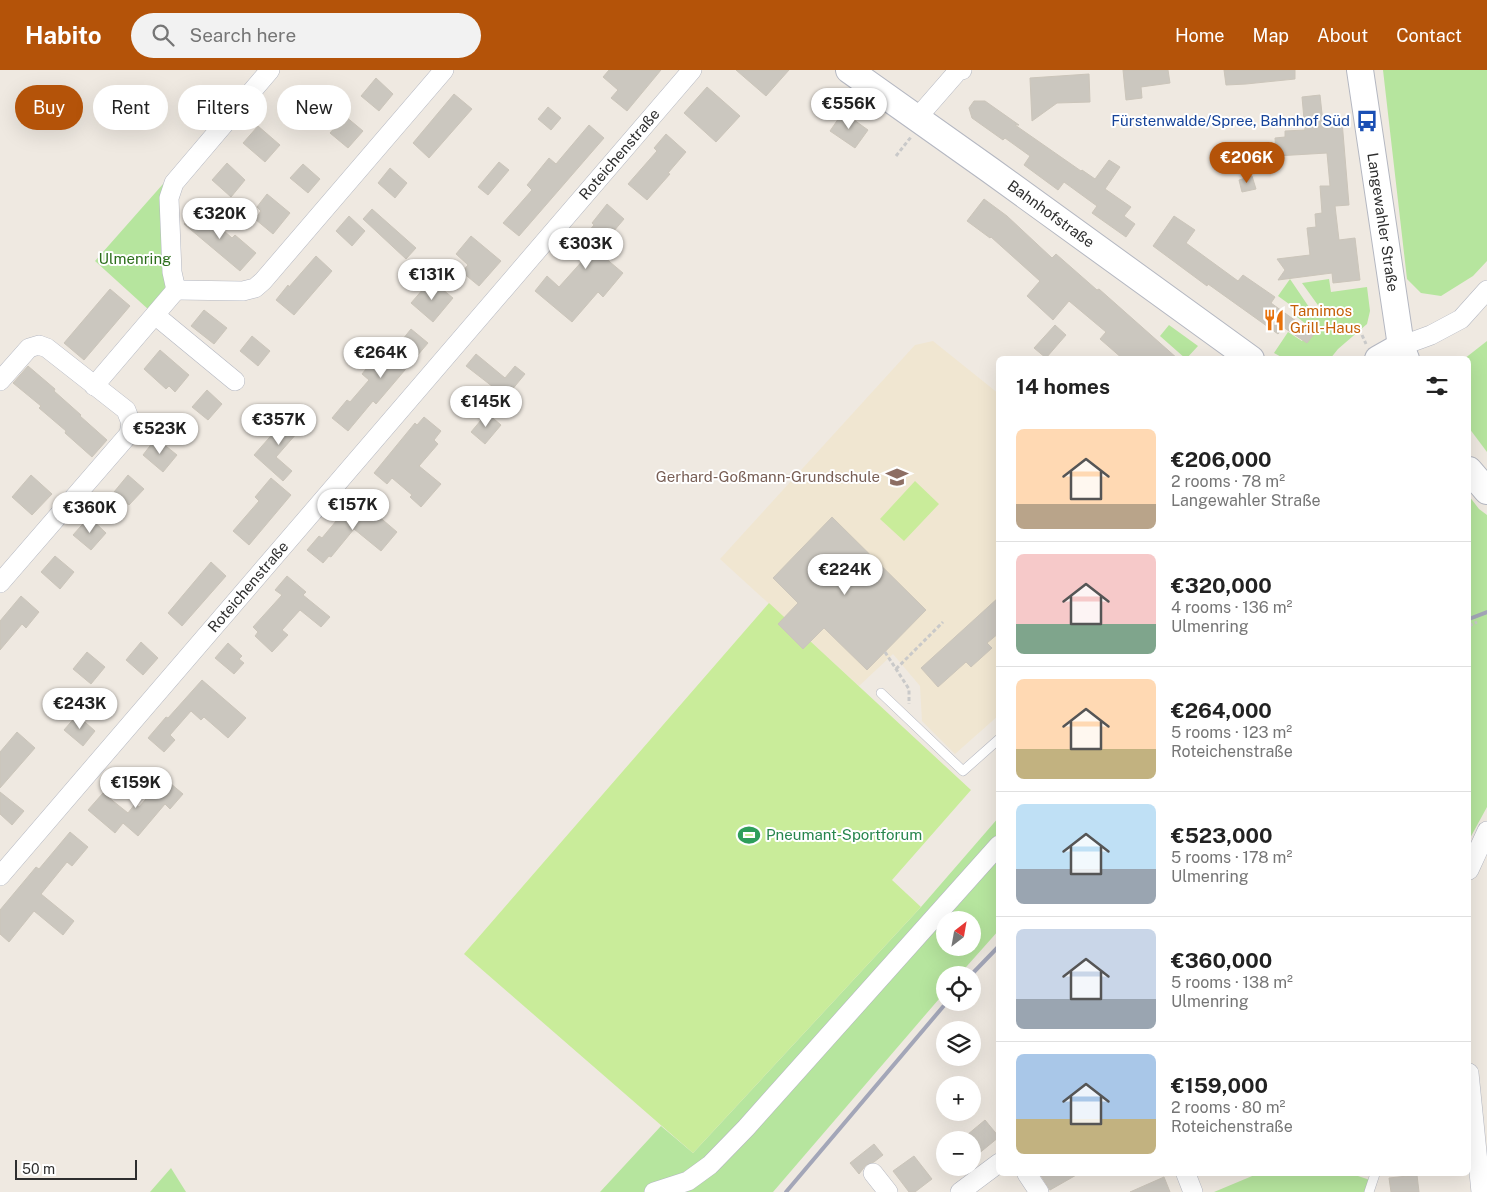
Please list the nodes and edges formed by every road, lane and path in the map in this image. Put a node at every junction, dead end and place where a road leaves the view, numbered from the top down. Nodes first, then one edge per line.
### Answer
1 (270, 70) edge
2 (444, 70) edge
3 (692, 70) edge
4 (849, 70) edge
5 (958, 70) edge
6 (962, 70) edge
7 (1360, 70) edge
8 (918, 118) junction
9 (176, 290) junction
10 (1487, 290) edge
11 (155, 314) junction
12 (1403, 352) edge
13 (1247, 356) edge
14 (1389, 356) edge
15 (0, 381) edge
16 (235, 381) dead end
17 (94, 386) junction
18 (1471, 472) edge
19 (1487, 491) edge
20 (0, 583) edge
21 (943, 622) dead end
22 (1477, 622) dead end
23 (1471, 625) edge
24 (884, 652) dead end
25 (896, 669) junction
26 (882, 693) dead end
27 (908, 719) junction
28 (996, 742) edge
29 (1487, 831) edge
30 (996, 848) edge
31 (1471, 866) edge
32 (0, 876) edge
33 (1471, 1091) edge
34 (996, 1165) edge
35 (873, 1173) dead end
36 (1028, 1176) edge
37 (1187, 1176) edge
38 (1374, 1176) edge
39 (654, 1192) edge
40 (888, 1192) edge
41 (960, 1192) edge
42 (1039, 1192) edge
43 (1193, 1192) edge
44 (1369, 1192) edge
45 (1482, 1192) edge

1 - 9 street
2 - 9 street
3 - 32 street, Roteichenstraße
4 - 8 street, Bahnhofstraße
5 - 6 street
5 - 8 street
7 - 12 street, Langewahler Straße
8 - 13 street, Bahnhofstraße
9 - 11 street
10 - 12 street
11 - 16 street
11 - 17 street
12 - 14 street
15 - 17 street
17 - 20 street
18 - 19 street
21 - 25 path
22 - 23 path
24 - 25 path
25 - 27 path
26 - 27 lane
27 - 28 lane
29 - 31 street
30 - 39 street
33 - 45 street
34 - 41 street
35 - 40 street
36 - 42 street
37 - 43 street
38 - 44 lane

